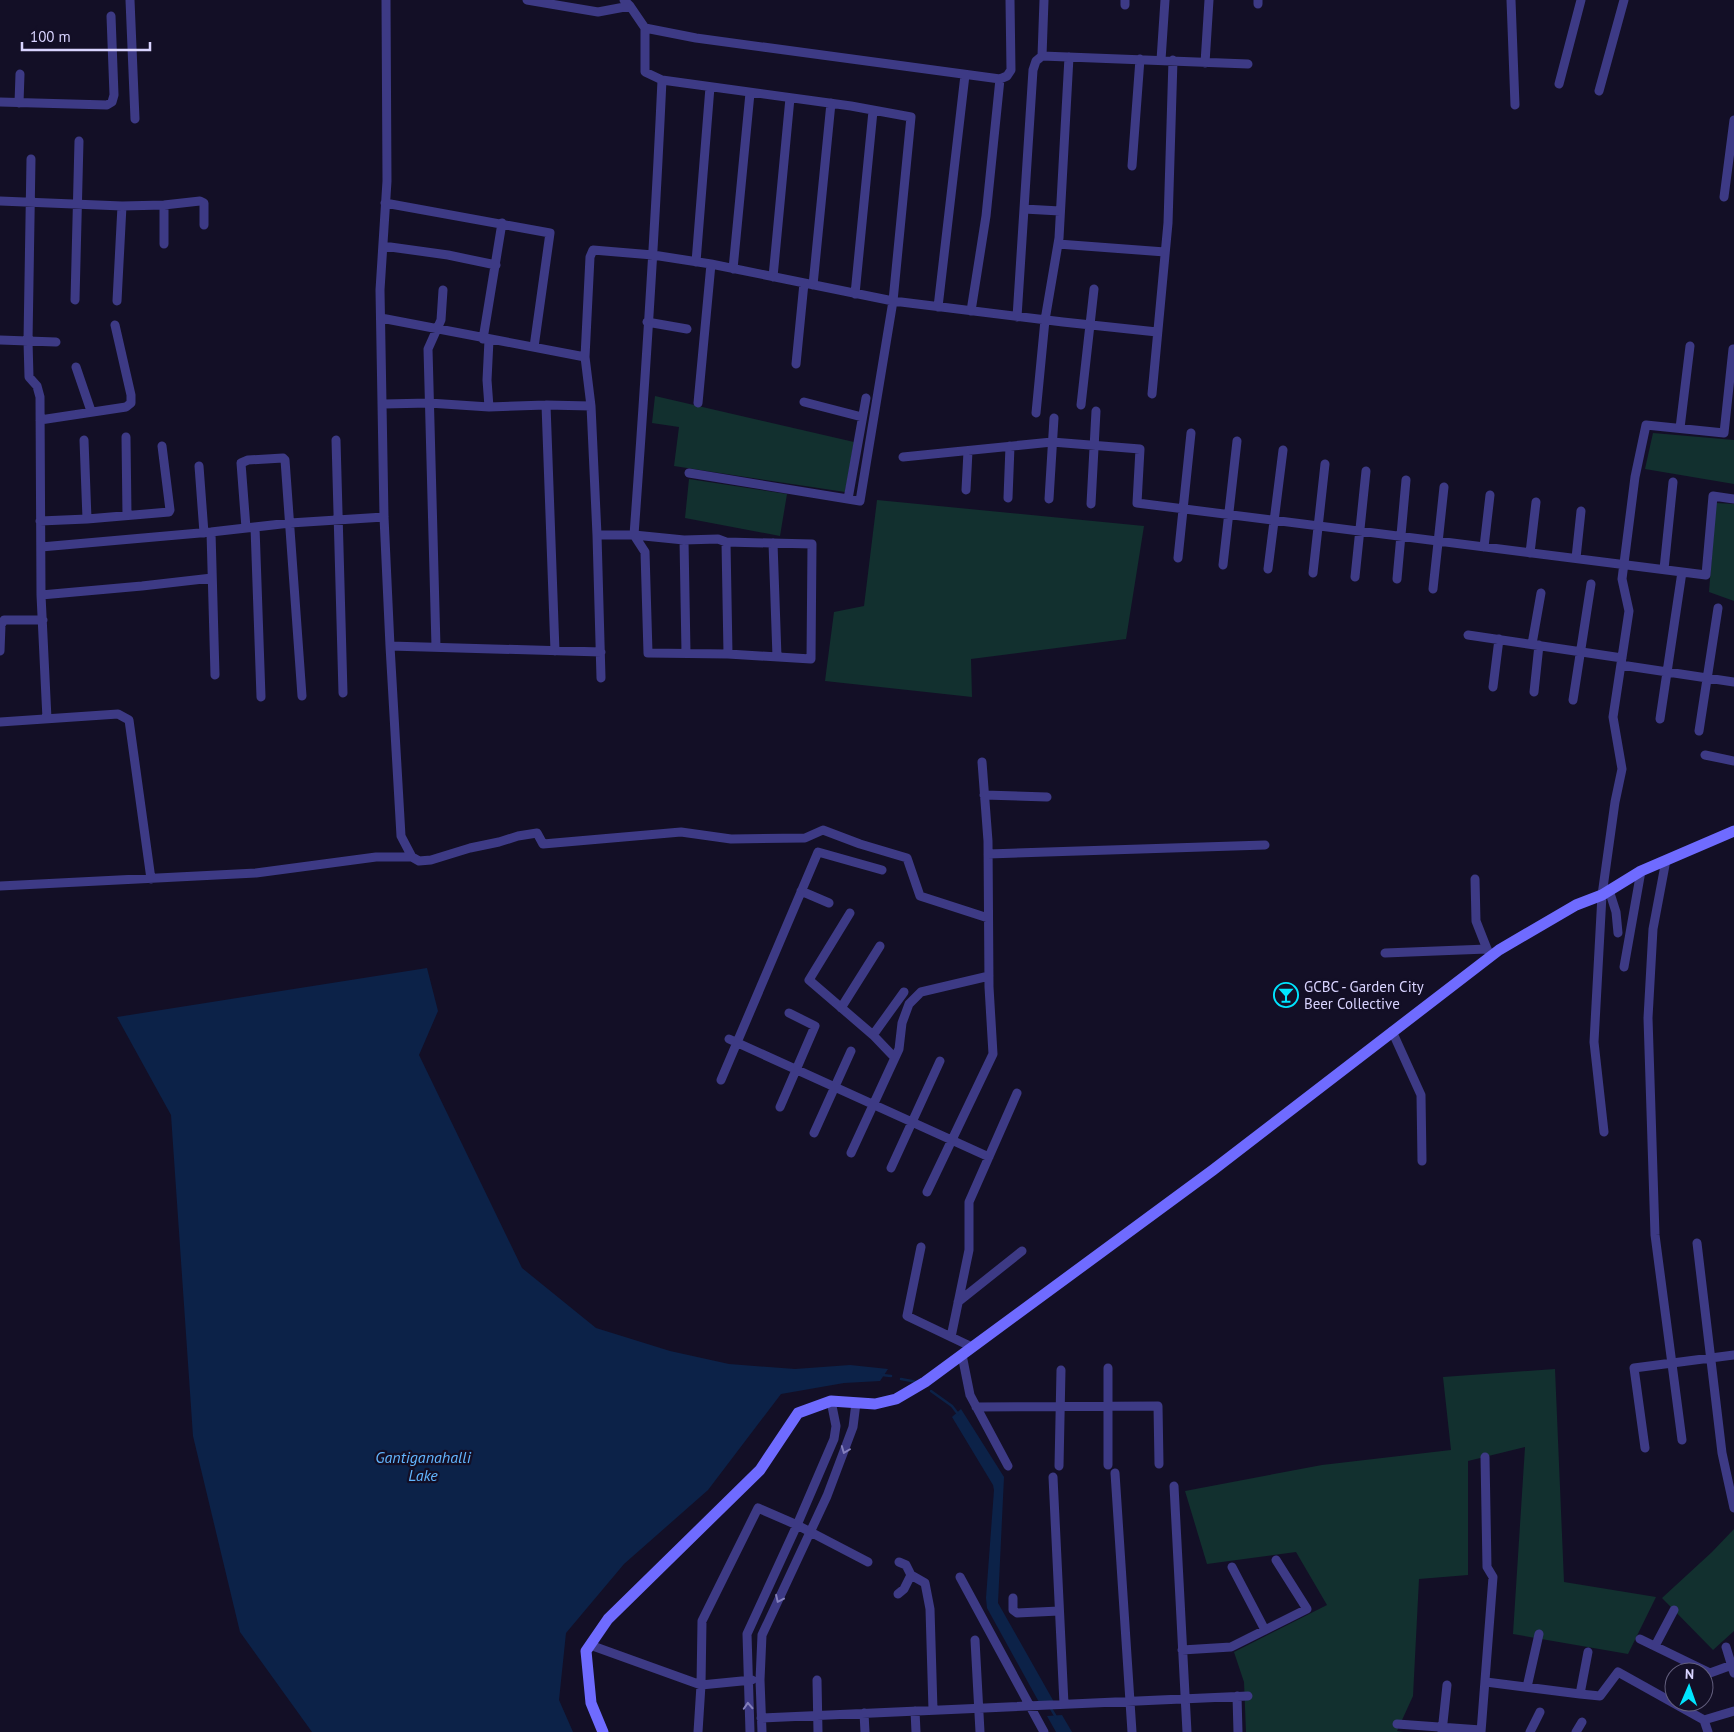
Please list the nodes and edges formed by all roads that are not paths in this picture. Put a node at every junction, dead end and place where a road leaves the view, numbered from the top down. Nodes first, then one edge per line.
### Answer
1 (130, 0) edge
2 (386, 0) edge
3 (527, 0) edge
4 (1010, 0) edge
5 (1044, 0) edge
6 (1165, 0) edge
7 (1209, 0) edge
8 (1511, 0) edge
9 (1581, 0) edge
10 (1624, 0) edge
11 (627, 3) edge
12 (111, 16) dead end
13 (644, 28) junction
14 (1042, 56) junction
15 (1069, 57) junction
16 (1140, 59) junction
17 (1161, 60) junction
18 (1173, 60) junction
19 (1205, 63) junction
20 (1248, 64) dead end
21 (20, 74) dead end
22 (965, 75) junction
23 (1000, 78) junction
24 (662, 80) junction
25 (1559, 84) dead end
26 (710, 87) junction
27 (1599, 91) dead end
28 (750, 93) junction
29 (790, 98) junction
30 (0, 102) edge
31 (19, 103) junction
32 (831, 103) junction
33 (1515, 105) dead end
34 (873, 111) junction
35 (136, 119) dead end
36 (1734, 120) edge
37 (78, 141) dead end
38 (31, 159) dead end
39 (1132, 166) dead end
40 (1730, 173) edge
41 (1724, 197) dead end
42 (0, 201) edge
43 (30, 202) junction
44 (77, 203) junction
45 (385, 203) junction
46 (122, 206) junction
47 (164, 206) junction
48 (1024, 209) junction
49 (1060, 211) junction
50 (502, 223) junction
51 (204, 225) dead end
52 (164, 244) dead end
53 (1058, 244) junction
54 (383, 246) junction
55 (1165, 252) junction
56 (654, 255) junction
57 (696, 262) junction
58 (711, 264) junction
59 (496, 265) junction
60 (733, 269) junction
61 (773, 277) junction
62 (808, 284) junction
63 (1094, 289) dead end
64 (443, 290) dead end
65 (854, 294) junction
66 (75, 300) dead end
67 (117, 301) dead end
68 (892, 301) junction
69 (938, 307) junction
70 (971, 311) junction
71 (1017, 317) junction
72 (381, 318) junction
73 (1045, 320) junction
74 (647, 322) junction
75 (1090, 325) junction
76 (115, 326) dead end
77 (437, 328) junction
78 (687, 329) dead end
79 (1157, 332) junction
80 (486, 339) junction
81 (0, 340) edge
82 (28, 341) junction
83 (56, 342) dead end
84 (1690, 346) dead end
85 (534, 347) junction
86 (1733, 349) edge
87 (585, 357) junction
88 (796, 364) dead end
89 (76, 367) dead end
90 (1152, 394) dead end
91 (866, 398) dead end
92 (804, 402) dead end
93 (429, 403) junction
94 (698, 403) dead end
95 (384, 404) junction
96 (546, 405) junction
97 (1081, 405) dead end
98 (591, 406) junction
99 (489, 407) junction
100 (1096, 410) dead end
101 (91, 411) junction
102 (1036, 413) dead end
103 (862, 417) junction
104 (1054, 418) dead end
105 (40, 420) junction
106 (1680, 428) junction
107 (1191, 433) dead end
108 (126, 436) dead end
109 (84, 440) dead end
110 (336, 440) dead end
111 (1237, 441) dead end
112 (1052, 442) junction
113 (162, 446) dead end
114 (1010, 446) junction
115 (1094, 446) junction
116 (1283, 450) dead end
117 (968, 451) junction
118 (903, 458) dead end
119 (1325, 464) dead end
120 (199, 466) dead end
121 (1366, 471) dead end
122 (689, 473) dead end
123 (1406, 480) dead end
124 (1673, 482) dead end
125 (1444, 487) dead end
126 (966, 490) dead end
127 (1490, 495) dead end
128 (1008, 498) dead end
129 (1734, 498) edge
130 (848, 499) junction
131 (1049, 500) dead end
132 (1536, 502) dead end
133 (1091, 504) dead end
134 (1183, 508) junction
135 (1581, 510) dead end
136 (1229, 514) junction
137 (127, 515) junction
138 (384, 517) junction
139 (86, 519) junction
140 (338, 519) junction
141 (1274, 520) junction
142 (40, 521) junction
143 (290, 523) junction
144 (1318, 526) junction
145 (250, 527) junction
146 (1360, 531) junction
147 (207, 532) junction
148 (597, 535) junction
149 (634, 535) junction
150 (1401, 536) junction
151 (684, 540) junction
152 (1438, 541) junction
153 (726, 542) junction
154 (773, 543) junction
155 (41, 546) junction
156 (1484, 547) junction
157 (1530, 552) junction
158 (1178, 558) dead end
159 (1576, 558) junction
160 (1624, 564) junction
161 (1223, 565) dead end
162 (1268, 569) dead end
163 (1664, 569) junction
164 (1682, 572) junction
165 (1313, 573) dead end
166 (1355, 577) dead end
167 (212, 578) junction
168 (1397, 579) dead end
169 (1591, 584) dead end
170 (1433, 589) dead end
171 (1542, 593) dead end
172 (42, 595) junction
173 (1718, 608) dead end
174 (43, 620) junction
175 (1468, 635) dead end
176 (1499, 639) junction
177 (1536, 645) junction
178 (390, 646) junction
179 (436, 647) junction
180 (0, 650) edge
181 (555, 651) junction
182 (601, 652) junction
183 (1581, 652) junction
184 (686, 653) junction
185 (728, 654) junction
186 (777, 657) junction
187 (1622, 661) junction
188 (1667, 672) junction
189 (215, 675) dead end
190 (601, 678) dead end
191 (1707, 678) junction
192 (1734, 682) edge
193 (1493, 686) dead end
194 (1534, 692) dead end
195 (343, 693) dead end
196 (302, 696) dead end
197 (261, 697) dead end
198 (1573, 700) dead end
199 (47, 719) junction
200 (1660, 719) dead end
201 (0, 722) edge
202 (1699, 731) dead end
203 (1705, 755) dead end
204 (1734, 760) edge
205 (982, 762) dead end
206 (984, 795) junction
207 (1047, 798) dead end
208 (1734, 831) edge
209 (1265, 845) dead end
210 (988, 854) junction
211 (412, 857) junction
212 (1666, 860) junction
213 (882, 870) dead end
214 (1641, 871) junction
215 (1475, 878) dead end
216 (151, 879) junction
217 (0, 886) edge
218 (801, 891) junction
219 (1605, 892) junction
220 (829, 903) dead end
221 (850, 913) dead end
222 (988, 918) junction
223 (1618, 933) dead end
224 (880, 946) dead end
225 (1385, 953) dead end
226 (1489, 953) junction
227 (1624, 966) dead end
228 (989, 976) junction
229 (904, 992) dead end
230 (841, 1008) junction
231 (789, 1012) dead end
232 (1392, 1031) junction
233 (873, 1035) junction
234 (733, 1041) junction
235 (851, 1051) dead end
236 (895, 1058) junction
237 (940, 1061) dead end
238 (796, 1070) junction
239 (720, 1080) dead end
240 (834, 1087) junction
241 (1017, 1093) dead end
242 (874, 1105) junction
243 (780, 1107) dead end
244 (912, 1122) junction
245 (1604, 1132) dead end
246 (814, 1133) dead end
247 (952, 1140) junction
248 (851, 1153) dead end
249 (989, 1157) junction
250 (1422, 1162) dead end
251 (891, 1168) dead end
252 (927, 1192) dead end
253 (1698, 1243) dead end
254 (921, 1246) dead end
255 (1022, 1251) dead end
256 (958, 1302) junction
257 (951, 1337) junction
258 (972, 1347) junction
259 (962, 1355) junction
260 (1734, 1355) edge
261 (1711, 1358) junction
262 (1672, 1363) junction
263 (1108, 1368) dead end
264 (1061, 1370) dead end
265 (831, 1401) junction
266 (856, 1403) junction
267 (1108, 1406) junction
268 (976, 1407) junction
269 (1060, 1407) junction
270 (1682, 1440) dead end
271 (1645, 1448) dead end
272 (1485, 1457) dead end
273 (1159, 1464) dead end
274 (1108, 1465) dead end
275 (1008, 1466) dead end
276 (1059, 1466) dead end
277 (1115, 1473) dead end
278 (1053, 1477) dead end
279 (1174, 1486) dead end
280 (1734, 1508) edge
281 (797, 1525) junction
282 (810, 1533) junction
283 (1276, 1560) dead end
284 (868, 1562) dead end
285 (899, 1562) dead end
286 (1232, 1567) dead end
287 (911, 1574) junction
288 (960, 1577) dead end
289 (898, 1594) dead end
290 (1013, 1598) dead end
291 (1674, 1610) dead end
292 (1059, 1611) junction
293 (1266, 1630) junction
294 (1538, 1634) dead end
295 (1640, 1639) dead end
296 (975, 1640) dead end
297 (590, 1645) junction
298 (1655, 1646) junction
299 (1726, 1647) dead end
300 (1182, 1650) junction
301 (1588, 1652) dead end
302 (1733, 1669) edge
303 (760, 1680) junction
304 (817, 1680) dead end
305 (747, 1681) junction
306 (1486, 1682) junction
307 (1447, 1684) dead end
308 (701, 1685) junction
309 (1527, 1687) junction
310 (1580, 1694) junction
311 (1236, 1696) junction
312 (1248, 1696) dead end
313 (1185, 1698) junction
314 (1130, 1701) junction
315 (1064, 1704) junction
316 (1032, 1706) junction
317 (979, 1708) junction
318 (933, 1710) junction
319 (915, 1711) junction
320 (1540, 1712) dead end
321 (1734, 1712) edge
322 (864, 1714) junction
323 (818, 1716) junction
324 (761, 1718) junction
325 (1704, 1720) junction
326 (1582, 1722) dead end
327 (1397, 1724) dead end
328 (1442, 1730) edge
329 (1481, 1731) edge
330 (603, 1732) edge
331 (698, 1732) edge
332 (750, 1732) edge
333 (762, 1732) edge
334 (818, 1732) edge
335 (865, 1732) edge
336 (916, 1732) edge
337 (980, 1732) edge
338 (1044, 1732) edge
339 (1132, 1732) edge
340 (1187, 1732) edge
341 (1238, 1732) edge
342 (1530, 1732) edge
343 (1576, 1732) edge
344 (1708, 1732) edge

1 - 35 street
2 - 45 street
3 - 11 street
4 - 23 street
5 - 14 street
6 - 17 street
7 - 19 street
8 - 33 street
9 - 25 street
10 - 27 street
11 - 13 street
12 - 31 street
13 - 22 street
13 - 24 street
14 - 15 street
14 - 48 street
15 - 16 street
15 - 49 street
16 - 17 street
16 - 39 street
17 - 18 street
18 - 19 street
18 - 55 street
19 - 20 street
21 - 31 street
22 - 23 street
22 - 69 street
23 - 70 street
24 - 26 street
24 - 56 street
26 - 28 street
26 - 57 street
28 - 29 street
28 - 60 street
29 - 32 street
29 - 61 street
30 - 31 street
32 - 34 street
32 - 62 street
34 - 65 street
34 - 68 street
36 - 40 street
37 - 44 street
38 - 43 street
40 - 41 street
42 - 43 street
43 - 44 street
43 - 82 street
44 - 46 street
44 - 66 street
45 - 50 street
45 - 54 street
46 - 47 street
46 - 67 street
47 - 51 street
47 - 52 street
48 - 49 street
48 - 71 street
49 - 53 street
50 - 59 street
50 - 85 street
53 - 55 street
53 - 73 street
54 - 59 street
54 - 72 street
55 - 79 street
56 - 57 street
56 - 74 street
56 - 87 street
57 - 58 street
58 - 60 street
58 - 94 street
59 - 80 street
60 - 61 street
61 - 62 street
62 - 65 street
62 - 88 street
63 - 75 street
64 - 77 street
65 - 68 street
68 - 69 street
68 - 130 street
69 - 70 street
70 - 71 street
71 - 73 street
72 - 77 street
72 - 95 street
73 - 75 street
73 - 102 street
74 - 78 street
74 - 149 street
75 - 79 street
75 - 97 street
76 - 101 street
77 - 80 street
77 - 93 street
79 - 90 street
80 - 85 street
80 - 99 street
81 - 82 street
82 - 83 street
82 - 105 street
84 - 106 street
85 - 87 street
86 - 106 street
87 - 98 street
89 - 101 street
91 - 103 street
92 - 103 street
93 - 95 street
93 - 99 street
93 - 179 street
95 - 138 street
96 - 98 street
96 - 99 street
96 - 181 street
98 - 148 street
100 - 115 street
101 - 105 street
103 - 130 street
104 - 112 street
105 - 142 street
106 - 160 street
107 - 134 street
108 - 137 street
109 - 139 street
110 - 140 street
111 - 136 street
112 - 114 street
112 - 115 street
112 - 131 street
113 - 137 street
114 - 117 street
114 - 128 street
115 - 133 street
115 - 134 street
116 - 141 street
117 - 118 street
117 - 126 street
119 - 144 street
120 - 147 street
121 - 146 street
122 - 130 street
123 - 150 street
124 - 163 street
125 - 152 street
127 - 156 street
129 - 164 street
132 - 157 street
134 - 136 street
134 - 158 street
135 - 159 street
136 - 141 street
136 - 161 street
137 - 139 street
138 - 140 street
138 - 178 street
139 - 142 street
140 - 143 street
140 - 195 street
141 - 144 street
141 - 162 street
142 - 155 street
143 - 145 street
143 - 145 street
143 - 196 street
144 - 146 street
144 - 165 street
145 - 147 street
145 - 197 street
146 - 150 street
146 - 166 street
147 - 155 street
147 - 167 street
148 - 149 street
148 - 182 street
149 - 151 street
149 - 184 street
150 - 152 street
150 - 168 street
151 - 153 street
151 - 184 street
152 - 156 street
152 - 170 street
153 - 154 street
153 - 185 street
154 - 186 street
154 - 186 street
155 - 172 street
156 - 157 street
157 - 159 street
159 - 160 street
160 - 163 street
160 - 187 street
163 - 164 street
164 - 188 street
167 - 172 street
167 - 189 street
169 - 183 street
171 - 177 street
172 - 174 street
173 - 191 street
174 - 180 street
174 - 199 street
175 - 176 street
176 - 177 street
176 - 193 street
177 - 183 street
177 - 194 street
178 - 179 street
178 - 211 street
179 - 181 street
181 - 182 street
182 - 190 street
183 - 187 street
183 - 198 street
184 - 185 street
185 - 186 street
187 - 188 street
187 - 219 street
188 - 191 street
188 - 200 street
191 - 192 street
191 - 202 street
199 - 201 street
199 - 216 street
203 - 204 street
205 - 206 street
206 - 207 street
206 - 210 street
208 - 212 street
209 - 210 street
210 - 222 street
211 - 216 street
211 - 222 street
212 - 214 street
212 - 262 street
213 - 218 street
214 - 219 street
214 - 227 street
215 - 226 street
216 - 217 street
218 - 220 street
218 - 234 street
219 - 223 street
219 - 226 street
219 - 245 street
221 - 230 street
222 - 228 street
224 - 230 street
225 - 226 street
226 - 232 street
228 - 236 street
228 - 247 street
229 - 233 street
230 - 233 street
231 - 238 street
232 - 250 street
232 - 258 street
233 - 236 street
234 - 238 street
234 - 239 street
235 - 240 street
236 - 242 street
237 - 244 street
238 - 240 street
238 - 243 street
240 - 242 street
240 - 246 street
241 - 249 street
242 - 244 street
242 - 248 street
244 - 247 street
244 - 251 street
247 - 249 street
247 - 252 street
249 - 256 street
253 - 261 street
254 - 257 street
255 - 256 street
256 - 257 street
257 - 258 street
258 - 259 street
259 - 266 street
259 - 268 street
260 - 261 street
261 - 262 street
261 - 280 street
262 - 270 street
262 - 271 street
263 - 267 street
264 - 269 street
265 - 266 street
265 - 281 street
265 - 297 street
266 -> 282 street
267 - 269 street
267 - 273 street
267 - 274 street
268 - 269 street
268 - 275 street
269 - 276 street
272 - 306 street
277 - 314 street
278 - 292 street
279 - 300 street
281 - 282 street
281 - 305 street
281 - 308 street
282 - 284 street
282 -> 303 street
283 - 293 street
285 - 287 street
286 - 293 street
287 - 289 street
287 - 318 street
288 - 316 street
290 - 292 street
291 - 298 street
292 - 315 street
293 - 300 street
294 - 309 street
295 - 298 street
296 - 317 street
297 - 308 street
297 - 330 street
298 - 302 street
299 - 302 street
300 - 313 street
301 - 310 street
303 - 305 street
303 - 324 street
304 - 323 street
305 - 308 street
332 -> 305 street
306 - 309 street
306 - 329 street
307 - 328 street
308 - 331 street
309 - 310 street
310 - 325 street
311 - 312 street
311 - 313 street
311 - 341 street
313 - 314 street
313 - 340 street
314 - 315 street
314 - 339 street
315 - 316 street
316 - 317 street
316 - 338 street
317 - 318 street
317 - 337 street
318 - 319 street
319 - 322 street
319 - 336 street
320 - 342 street
321 - 325 street
322 - 323 street
322 - 335 street
323 - 324 street
323 - 334 street
324 - 333 street
325 - 344 street
326 - 343 street
327 - 328 street
328 - 329 street

